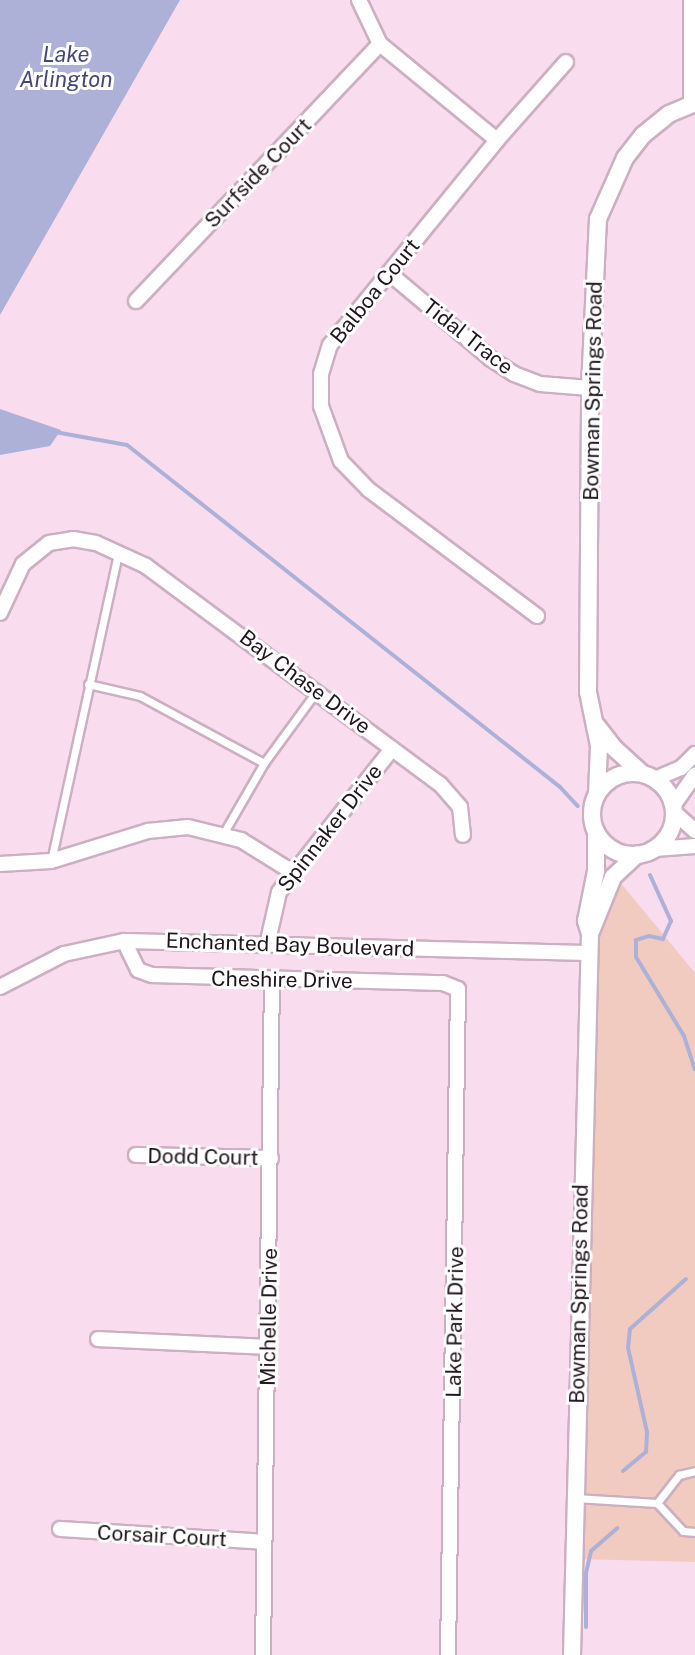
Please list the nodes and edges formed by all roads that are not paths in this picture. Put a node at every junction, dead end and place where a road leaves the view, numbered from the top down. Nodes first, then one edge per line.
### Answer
1 (359, 0) edge
2 (691, 0) edge
3 (380, 44) junction
4 (566, 62) dead end
5 (693, 103) edge
6 (497, 140) junction
7 (389, 273) junction
8 (136, 302) dead end
9 (590, 388) junction
10 (118, 553) junction
11 (0, 613) edge
12 (537, 616) dead end
13 (88, 684) junction
14 (317, 690) junction
15 (593, 720) junction
16 (392, 749) junction
17 (695, 754) edge
18 (264, 763) junction
19 (695, 775) edge
20 (649, 777) junction
21 (597, 794) junction
22 (674, 809) junction
23 (695, 831) edge
24 (596, 832) junction
25 (223, 834) junction
26 (463, 835) dead end
27 (695, 846) edge
28 (656, 849) junction
29 (637, 855) junction
30 (51, 861) junction
31 (0, 864) edge
32 (294, 873) junction
33 (590, 934) junction
34 (124, 941) junction
35 (267, 945) junction
36 (589, 953) junction
37 (272, 979) junction
38 (0, 987) edge
39 (458, 989) joint
40 (136, 1155) dead end
41 (271, 1158) junction
42 (98, 1339) dead end
43 (268, 1347) junction
44 (695, 1471) edge
45 (574, 1498) junction
46 (657, 1503) junction
47 (60, 1529) dead end
48 (695, 1532) edge
49 (264, 1542) junction
50 (263, 1655) edge
51 (448, 1655) edge
52 (572, 1655) edge

1 - 3 street
2 - 5 street
3 - 6 street
3 - 8 street, Surfside Court
4 - 6 street, Balboa Court
5 - 9 street, Bowman Springs Road
6 - 7 street, Balboa Court
7 - 9 street, Tidal Trace
7 - 12 street, Balboa Court
9 - 15 street, Bowman Springs Road
10 - 11 street, Bay Chase Drive
10 - 13 lane
10 - 14 street, Bay Chase Drive
13 - 18 lane
13 - 30 lane
14 - 16 street, Bay Chase Drive
14 - 18 lane
15 - 20 street, Bowman Springs Road
15 - 21 street, Bowman Springs Road
16 - 26 street, Bay Chase Drive
16 - 32 street, Spinnaker Drive
17 - 20 street
18 - 25 lane
19 - 22 street
20 - 21 street
20 - 22 street
21 - 24 street
22 - 23 street
22 - 28 street
24 - 29 street
24 - 33 street, Bowman Springs Road
25 - 30 street
25 - 32 street
27 - 28 street
28 - 29 street
29 - 33 street, Bowman Springs Road
30 - 31 street
32 - 35 street, Spinnaker Drive
33 - 36 street, Bowman Springs Road
34 - 35 street, Enchanted Bay Boulevard
34 - 37 street, Cheshire Drive
34 - 38 street, Enchanted Bay Boulevard
35 - 36 street, Enchanted Bay Boulevard
36 - 45 street, Bowman Springs Road
37 - 39 street, Cheshire Drive
37 - 41 street, Michelle Drive
39 - 51 street, Lake Park Drive
40 - 41 street, Dodd Court
41 - 43 street, Michelle Drive
42 - 43 street
43 - 49 street, Michelle Drive
44 - 46 lane
45 - 46 lane
45 - 52 street, Bowman Springs Road
46 - 48 lane
47 - 49 street, Corsair Court
49 - 50 street, Michelle Drive

